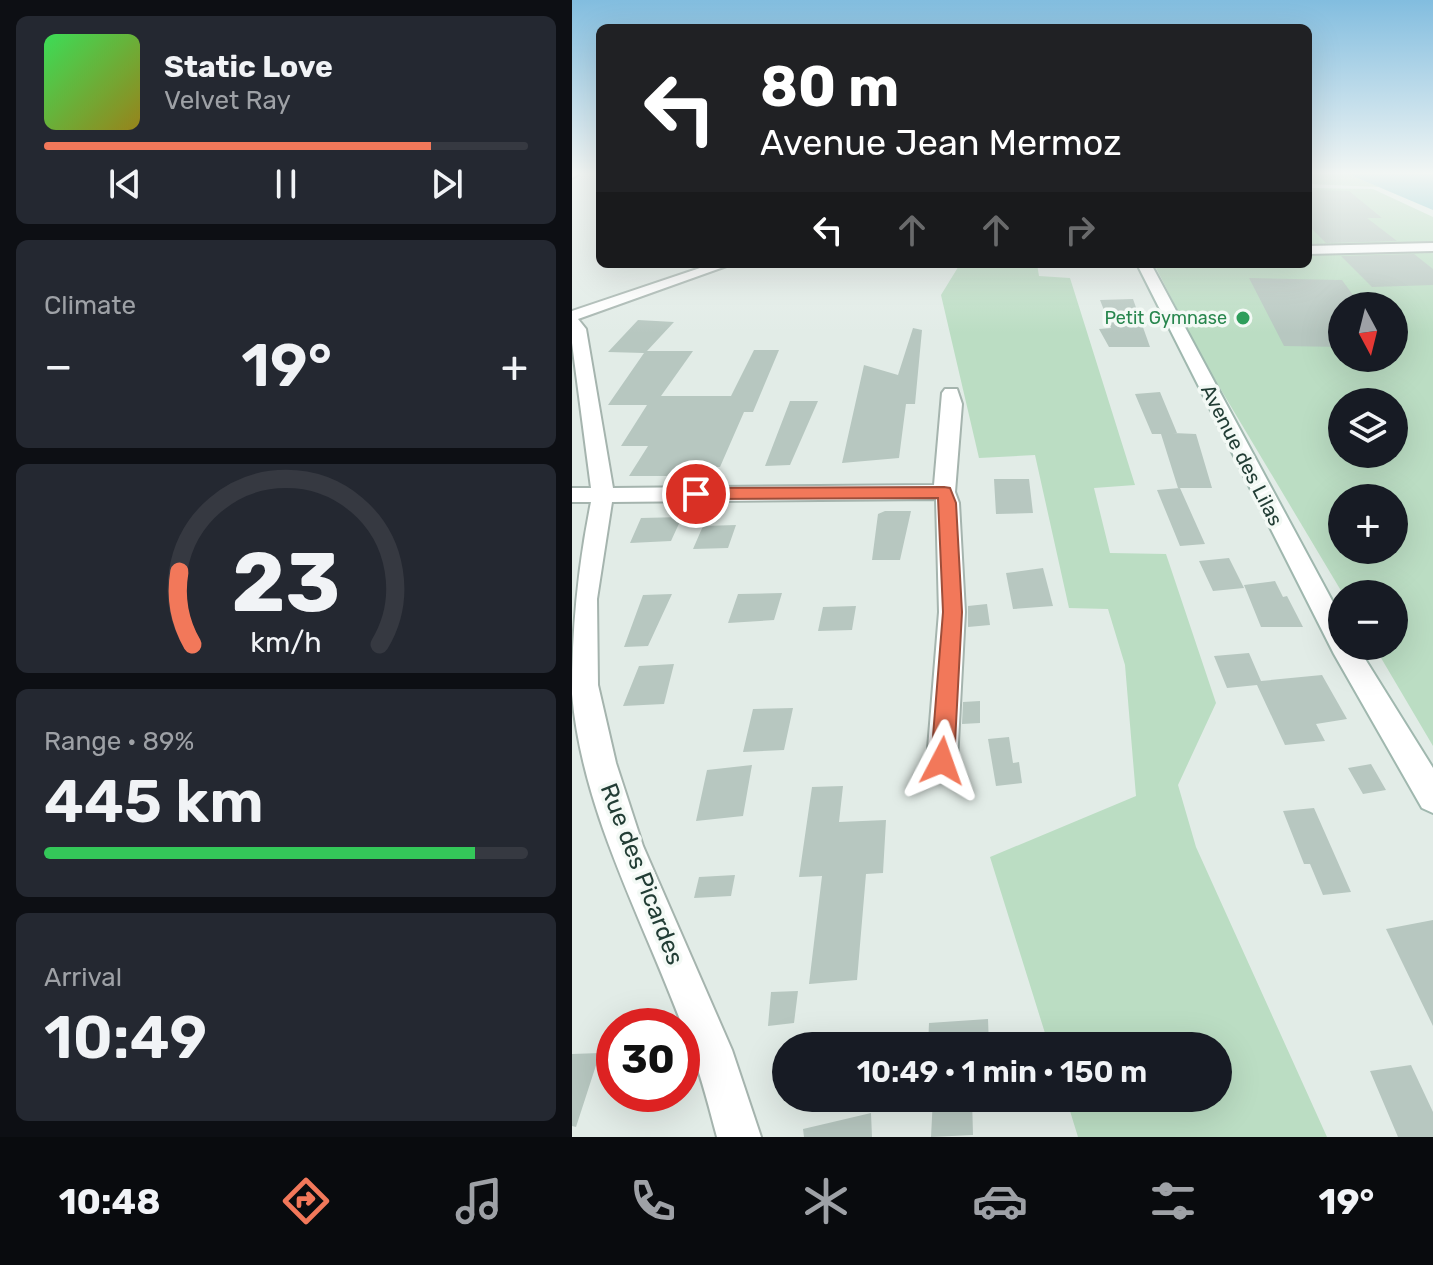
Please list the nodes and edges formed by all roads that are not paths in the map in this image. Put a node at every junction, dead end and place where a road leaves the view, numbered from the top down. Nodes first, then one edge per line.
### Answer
1 (1433, 247) edge
2 (1312, 250) edge
3 (713, 268) edge
4 (1146, 268) edge
5 (572, 316) edge
6 (572, 322) edge
7 (951, 393) dead end
8 (944, 492) junction
9 (588, 495) edge
10 (1328, 616) edge
11 (1352, 660) edge
12 (942, 761) dead end
13 (1433, 797) edge
14 (739, 1137) edge

1 - 2 street
3 - 5 street
4 - 10 street, Avenue des Lilas
6 - 9 street, Rue des Picardes
7 - 8 street
8 - 9 street
8 - 12 street
9 - 14 street, Rue des Picardes
11 - 13 street, Avenue des Lilas

